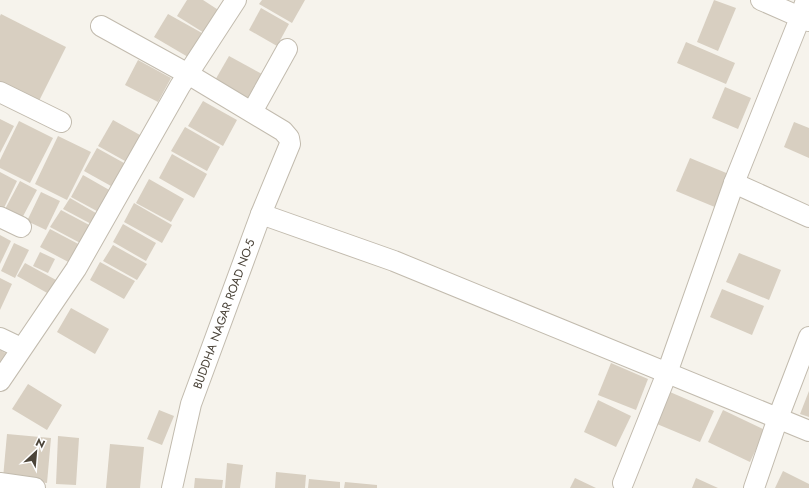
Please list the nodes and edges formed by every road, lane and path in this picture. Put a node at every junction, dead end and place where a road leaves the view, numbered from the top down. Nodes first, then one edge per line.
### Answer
1 (236, 0) edge
2 (760, 0) edge
3 (805, 13) edge
4 (102, 26) dead end
5 (287, 49) dead end
6 (188, 74) junction
7 (0, 92) edge
8 (252, 112) junction
9 (60, 122) dead end
10 (734, 183) junction
11 (261, 214) junction
12 (809, 216) edge
13 (0, 217) edge
14 (21, 227) dead end
15 (809, 337) edge
16 (0, 338) edge
17 (21, 348) junction
18 (667, 373) junction
19 (0, 381) edge
20 (778, 418) junction
21 (809, 431) edge
22 (0, 483) edge
23 (623, 483) dead end
24 (35, 488) edge
25 (172, 488) edge
26 (754, 488) edge

1 - 6 street
2 - 3 street
3 - 10 street
4 - 6 street
5 - 8 street
6 - 8 street
6 - 17 street
7 - 9 street
8 - 11 street, BUDDHA NAGAR ROAD NO-5
10 - 12 street
10 - 18 street
11 - 18 street
11 - 25 street, BUDDHA NAGAR ROAD NO-5
13 - 14 street
15 - 20 street
16 - 17 street
17 - 19 street
18 - 20 street
18 - 23 street
20 - 21 street
20 - 26 street
22 - 24 street

